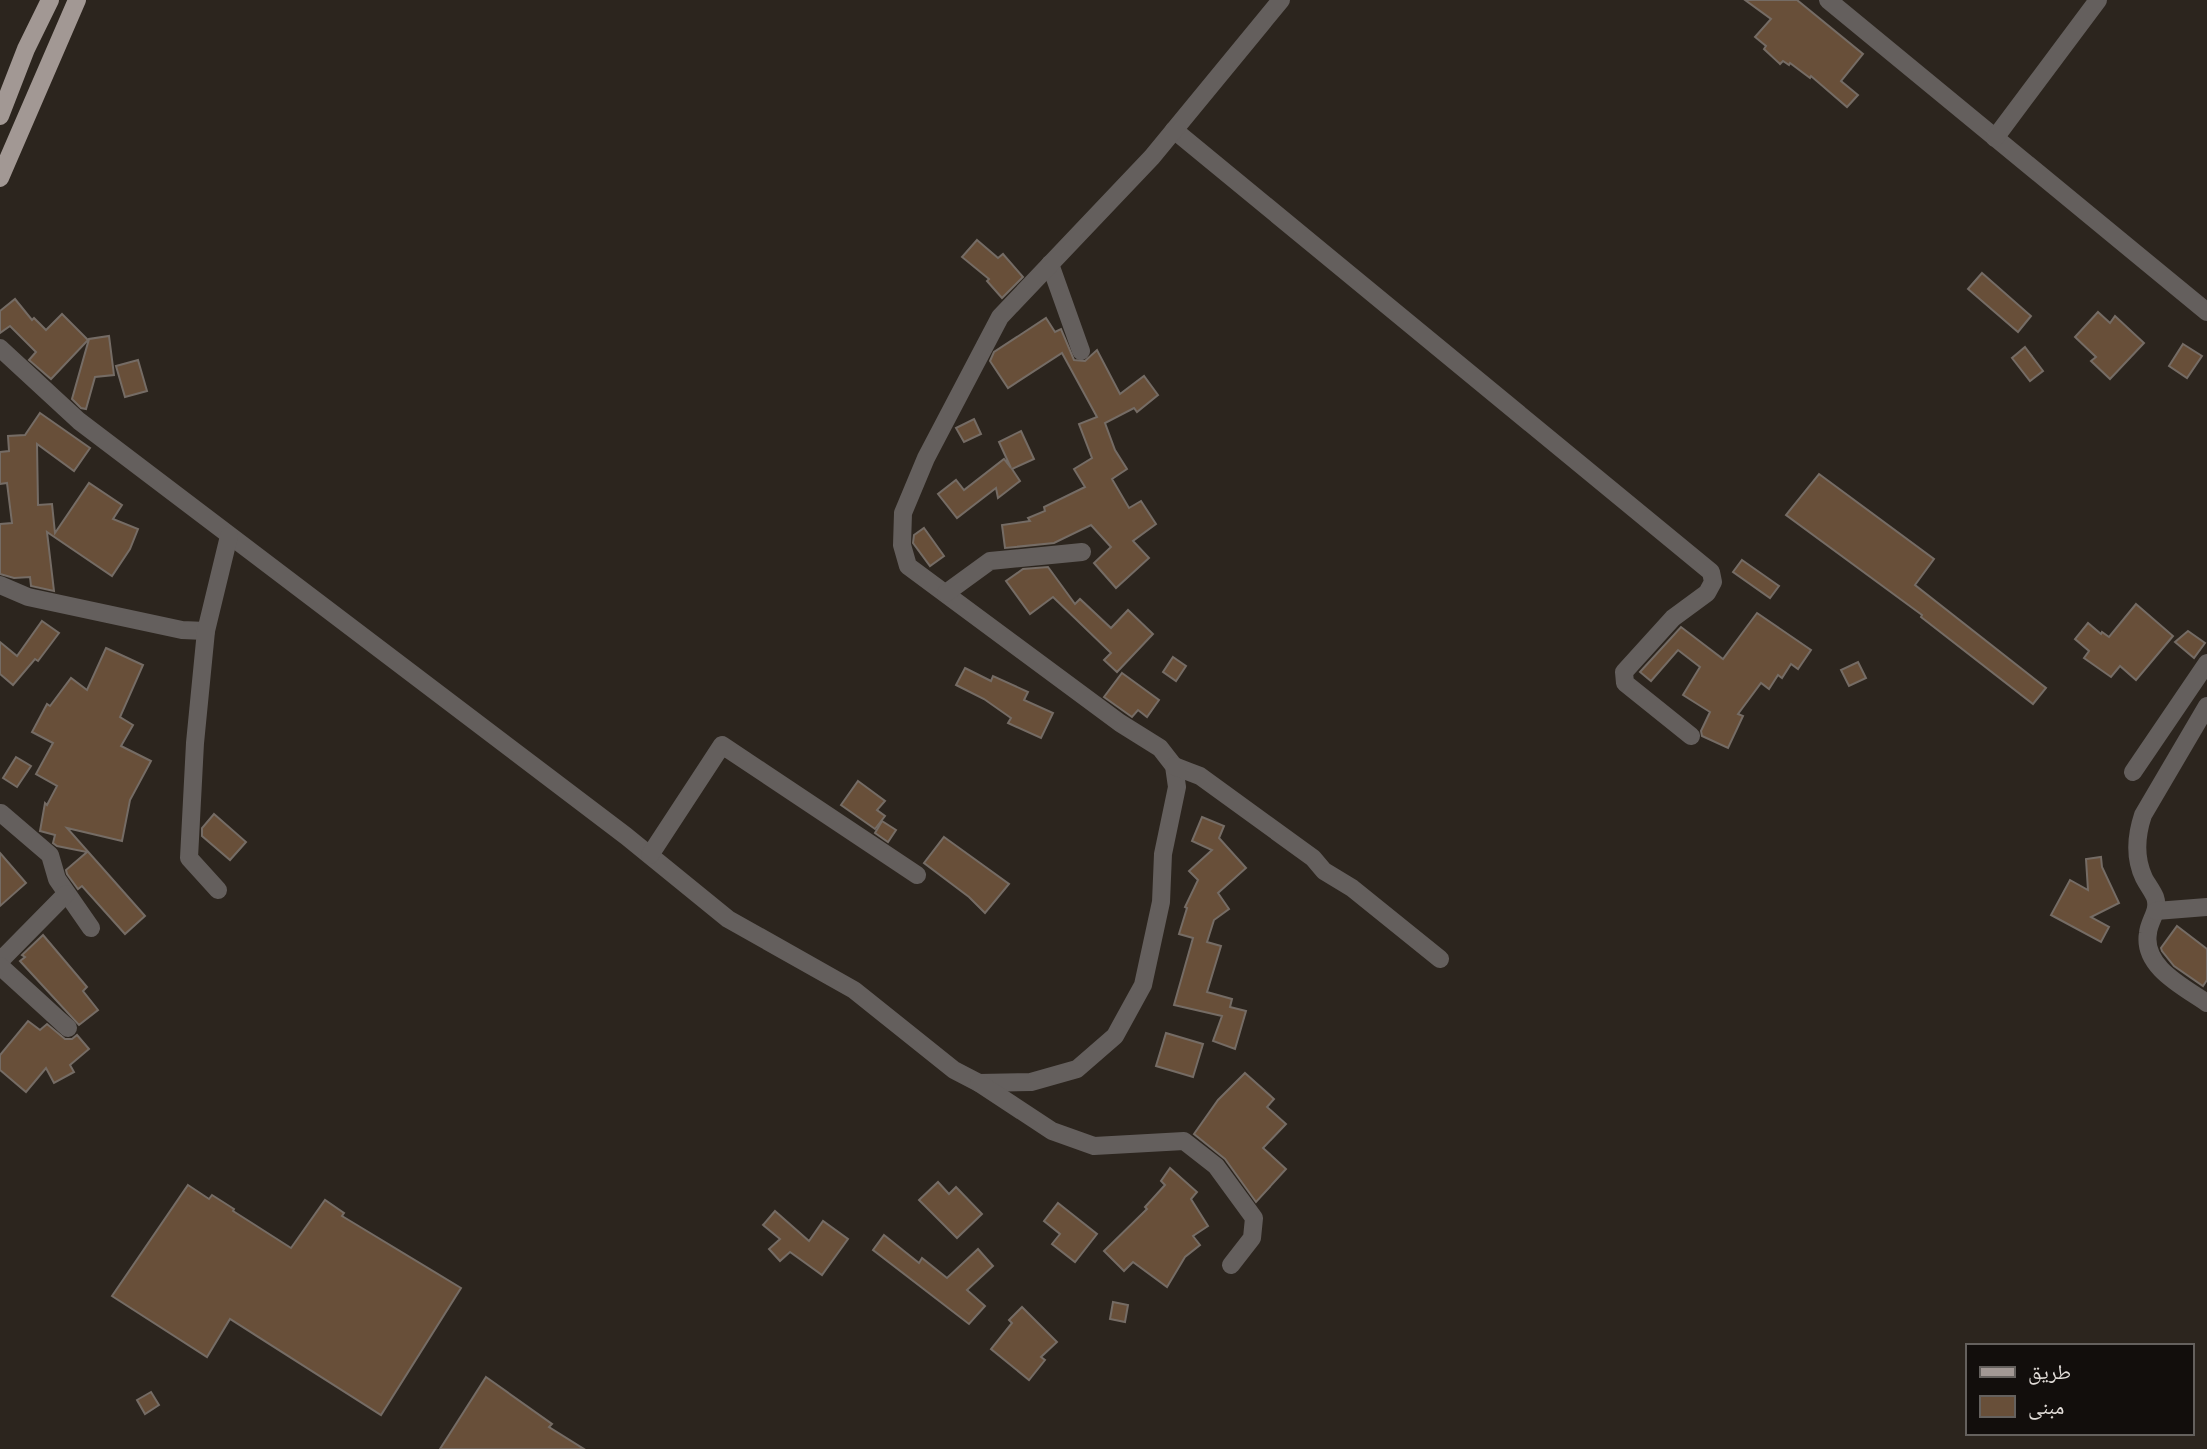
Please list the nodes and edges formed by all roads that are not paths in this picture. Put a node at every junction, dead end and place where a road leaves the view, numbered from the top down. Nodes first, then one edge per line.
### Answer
1 (50, 0) edge
2 (77, 0) edge
3 (1281, 0) edge
4 (1828, 0) edge
5 (2098, 0) edge
6 (0, 116) edge
7 (1174, 130) junction
8 (1995, 138) junction
9 (0, 178) edge
10 (1050, 264) junction
11 (2207, 313) edge
12 (0, 348) edge
13 (1081, 351) dead end
14 (229, 536) junction
15 (1082, 552) dead end
16 (0, 585) edge
17 (946, 593) junction
18 (206, 631) junction
19 (2207, 663) edge
20 (2207, 706) edge
21 (1691, 736) dead end
22 (1174, 766) junction
23 (2133, 772) dead end
24 (0, 811) edge
25 (0, 825) edge
26 (650, 855) junction
27 (917, 875) dead end
28 (218, 890) dead end
29 (66, 894) junction
30 (2207, 907) edge
31 (2156, 911) junction
32 (91, 929) dead end
33 (1440, 959) dead end
34 (0, 964) edge
35 (2207, 1003) edge
36 (68, 1028) dead end
37 (979, 1083) junction
38 (1231, 1265) dead end

1 - 6 main road
2 - 9 main road
3 - 7 street
4 - 8 street
5 - 8 street
7 - 10 street
7 - 21 street
8 - 11 street
10 - 13 street
10 - 17 street
12 - 14 street
14 - 18 street
14 - 26 street
15 - 17 street
16 - 18 street
17 - 22 street
18 - 28 street
19 - 23 street
20 - 31 street
22 - 33 street
22 - 37 street
24 - 25 street
24 - 29 street
26 - 27 street
26 - 37 street
29 - 32 street
29 - 34 street
30 - 31 street
31 - 35 street
34 - 36 street
37 - 38 street

